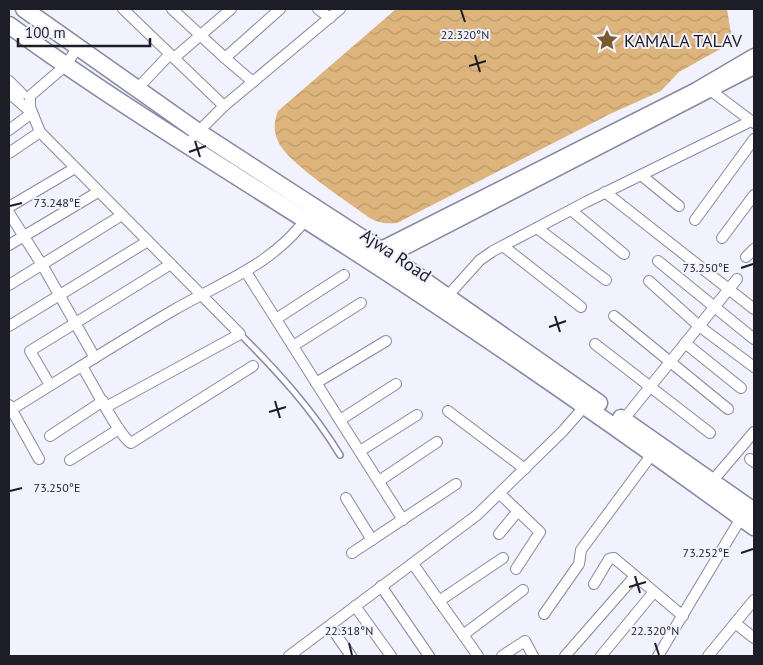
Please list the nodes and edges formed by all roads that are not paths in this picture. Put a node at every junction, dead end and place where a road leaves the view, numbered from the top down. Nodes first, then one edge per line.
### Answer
1 (24, 9) edge
2 (231, 9) edge
3 (280, 9) edge
4 (318, 9) edge
5 (340, 9) edge
6 (129, 11) edge
7 (179, 11) edge
8 (330, 18) junction
9 (9, 27) edge
10 (200, 34) junction
11 (78, 47) junction
12 (754, 55) edge
13 (172, 57) junction
14 (225, 58) junction
15 (65, 66) junction
16 (754, 68) edge
17 (9, 81) edge
18 (253, 82) junction
19 (708, 88) junction
20 (137, 89) junction
21 (9, 93) edge
22 (22, 94) dead end
23 (224, 106) junction
24 (32, 113) junction
25 (753, 122) edge
26 (9, 129) edge
27 (40, 132) junction
28 (193, 137) junction
29 (754, 139) edge
30 (9, 153) edge
31 (75, 168) junction
32 (641, 174) junction
33 (98, 192) junction
34 (605, 192) junction
35 (754, 195) edge
36 (679, 206) dead end
37 (9, 207) edge
38 (571, 210) junction
39 (9, 213) edge
40 (310, 213) junction
41 (122, 215) junction
42 (695, 220) dead end
43 (537, 228) junction
44 (24, 236) junction
45 (722, 238) dead end
46 (148, 241) junction
47 (9, 245) edge
48 (502, 246) junction
49 (754, 249) edge
50 (624, 254) dead end
51 (746, 257) dead end
52 (380, 259) junction
53 (658, 261) dead end
54 (172, 264) junction
55 (42, 265) junction
56 (246, 272) junction
57 (344, 275) dead end
58 (737, 279) dead end
59 (606, 280) dead end
60 (649, 281) dead end
61 (9, 285) edge
62 (730, 290) junction
63 (202, 294) junction
64 (60, 296) junction
65 (443, 302) junction
66 (362, 303) dead end
67 (581, 307) dead end
68 (715, 307) junction
69 (754, 309) edge
70 (614, 316) dead end
71 (276, 319) junction
72 (76, 324) junction
73 (9, 326) edge
74 (699, 326) junction
75 (240, 334) junction
76 (754, 339) edge
77 (386, 341) dead end
78 (685, 343) junction
79 (595, 344) dead end
80 (293, 346) junction
81 (95, 358) junction
82 (671, 362) junction
83 (82, 366) junction
84 (253, 366) dead end
85 (754, 367) edge
86 (316, 383) junction
87 (396, 384) dead end
88 (50, 385) junction
89 (650, 385) junction
90 (741, 388) dead end
91 (104, 404) junction
92 (584, 407) junction
93 (9, 408) edge
94 (728, 409) dead end
95 (448, 410) dead end
96 (417, 415) dead end
97 (340, 420) junction
98 (619, 424) junction
99 (119, 429) junction
100 (754, 432) edge
101 (710, 433) dead end
102 (50, 436) dead end
103 (437, 442) dead end
104 (360, 451) junction
105 (652, 454) junction
106 (340, 455) dead end
107 (39, 459) dead end
108 (70, 460) dead end
109 (525, 469) junction
110 (379, 480) junction
111 (456, 484) dead end
112 (708, 486) junction
113 (500, 494) junction
114 (346, 498) dead end
115 (518, 510) junction
116 (750, 519) edge
117 (403, 520) junction
118 (499, 534) dead end
119 (372, 540) junction
120 (352, 553) dead end
121 (503, 558) dead end
122 (413, 564) junction
123 (516, 569) dead end
124 (635, 576) junction
125 (594, 584) dead end
126 (381, 586) junction
127 (523, 590) dead end
128 (653, 593) junction
129 (754, 600) edge
130 (439, 601) junction
131 (355, 606) junction
132 (544, 614) dead end
133 (682, 616) junction
134 (735, 623) junction
135 (330, 626) junction
136 (463, 635) junction
137 (754, 638) edge
138 (302, 652) edge
139 (714, 654) edge
140 (289, 656) edge
141 (351, 656) edge
142 (391, 656) edge
143 (429, 656) edge
144 (478, 656) edge
145 (502, 656) edge
146 (533, 656) edge
147 (565, 656) edge
148 (600, 656) edge
149 (658, 656) edge

1 - 11 main road, Ajwa Road
2 - 10 street
3 - 14 street
4 - 8 street
5 - 8 street
6 - 13 street
7 - 10 street
8 - 18 street
9 - 15 main road, Ajwa Road
10 - 13 street
10 - 14 street
11 - 15 street
11 - 20 main road, Ajwa Road
12 - 19 street
13 - 20 street
13 - 23 street
14 - 18 street
15 - 24 street
15 - 28 main road, Ajwa Road
16 - 19 street
17 - 22 street
18 - 23 street
19 - 25 street
19 - 52 street
20 - 28 main road, Ajwa Road
21 - 24 street
23 - 28 street
24 - 26 street
24 - 27 street
25 - 32 street
27 - 30 street
27 - 31 street
28 - 40 main road, Ajwa Road
29 - 42 street
31 - 33 street
31 - 37 street
32 - 34 street
32 - 36 street
33 - 41 street
33 - 44 street
34 - 38 street
34 - 62 street
35 - 45 street
38 - 43 street
38 - 50 street
39 - 44 street
40 - 52 main road, Ajwa Road
40 - 56 street
41 - 46 street
41 - 55 street
43 - 48 street
43 - 59 street
44 - 47 street
44 - 55 street
46 - 54 street
46 - 64 street
48 - 65 street
48 - 67 street
49 - 51 street
52 - 65 main road, Ajwa Road
53 - 68 street
54 - 63 street
54 - 72 street
55 - 61 street
55 - 64 street
56 - 63 street
56 - 71 street
57 - 71 street
58 - 62 street
60 - 74 street
62 - 68 street
62 - 69 street
63 - 75 street
63 - 81 street
64 - 72 street
64 - 73 street
65 - 92 main road, Ajwa Road
65 - 98 main road, Ajwa Road
66 - 80 street
68 - 74 street
68 - 76 street
70 - 82 street
71 - 80 street
72 - 81 street
72 - 88 street
74 - 78 street
74 - 85 street
75 - 91 street
75 - 106 lane
77 - 86 street
78 - 82 street
78 - 90 street
79 - 89 street
80 - 86 street
81 - 83 street
82 - 89 street
82 - 94 street
83 - 88 street
83 - 91 street
84 - 99 street
86 - 97 street
87 - 97 street
88 - 93 street
89 - 98 street
89 - 101 street
91 - 99 street
91 - 102 street
92 - 98 main road, Ajwa Road
92 - 109 street
93 - 107 street
95 - 109 street
96 - 104 street
97 - 104 street
98 - 105 main road, Ajwa Road
98 - 112 main road, Ajwa Road
99 - 108 street
100 - 112 street
103 - 110 street
104 - 110 street
105 - 112 main road, Ajwa Road
105 - 132 street
109 - 113 street
110 - 117 street
111 - 117 street
112 - 116 main road, Ajwa Road
113 - 115 street
113 - 122 street
114 - 119 street
115 - 118 street
115 - 123 street
116 - 133 street
117 - 119 street
119 - 120 street
121 - 130 street
122 - 126 street
122 - 130 street
124 - 125 street
124 - 128 street
124 - 147 street
126 - 131 street
126 - 143 street
127 - 136 street
128 - 133 street
128 - 148 street
129 - 134 street
130 - 136 street
131 - 135 street
131 - 142 street
133 - 149 street
134 - 137 street
134 - 139 street
135 - 138 street
135 - 141 street
136 - 144 street
138 - 140 street
145 - 146 street

